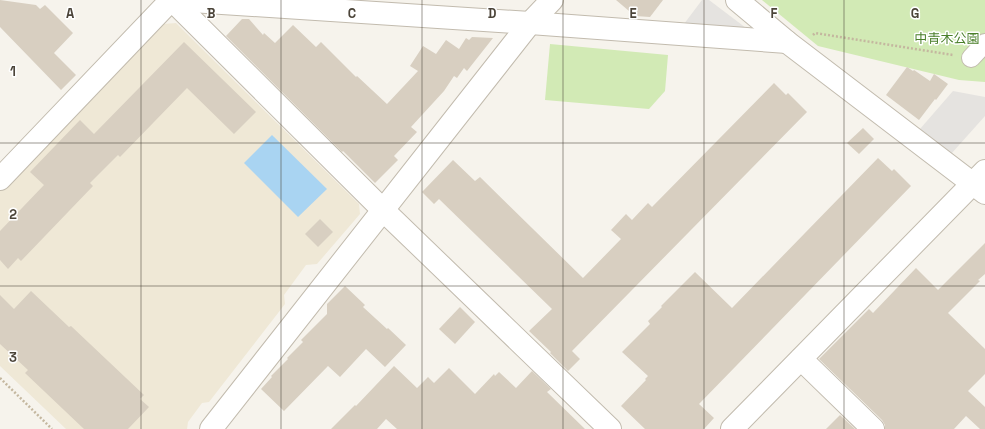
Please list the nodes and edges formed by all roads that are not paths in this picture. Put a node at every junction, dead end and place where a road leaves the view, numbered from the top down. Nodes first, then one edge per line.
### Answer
1 (171, 0) edge
2 (176, 0) edge
3 (552, 0) edge
4 (737, 0) edge
5 (530, 23) junction
6 (985, 42) edge
7 (793, 47) junction
8 (971, 58) road end
9 (0, 179) edge
10 (981, 183) edge
11 (383, 210) junction
12 (801, 359) junction
13 (211, 429) edge
14 (610, 429) edge
15 (732, 429) edge
16 (873, 429) edge

1 - 9 street
1 - 11 street
2 - 5 street
3 - 5 street
4 - 7 street
5 - 7 street
5 - 11 street
6 - 8 street
7 - 10 street
10 - 12 street
11 - 13 street
11 - 14 street
12 - 15 street
12 - 16 street

